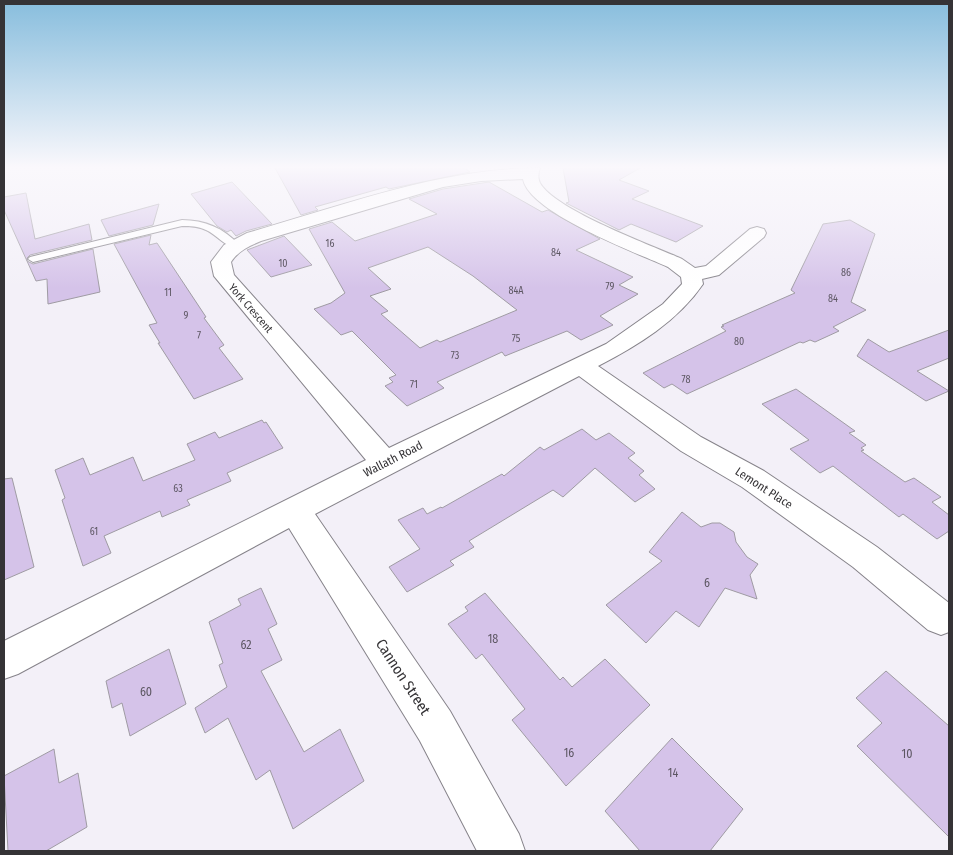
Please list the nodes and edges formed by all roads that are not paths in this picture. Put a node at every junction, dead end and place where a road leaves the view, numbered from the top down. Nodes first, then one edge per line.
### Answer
1 (355, 208) edge
2 (558, 208) edge
3 (757, 233) dead end
4 (234, 245) junction
5 (33, 259) dead end
6 (691, 275) junction
7 (581, 366) junction
8 (385, 463) junction
9 (294, 509) junction
10 (941, 618) dead end
11 (4, 662) edge
12 (502, 851) edge

1 - 4 street
2 - 6 street
3 - 6 street
4 - 5 lane
4 - 8 street, York Crescent
6 - 7 street, Wallath Road
7 - 8 street, Wallath Road
7 - 10 street, Lemont Place
8 - 9 street, Wallath Road
9 - 11 street, Wallath Road
9 - 12 street, Cannon Street

